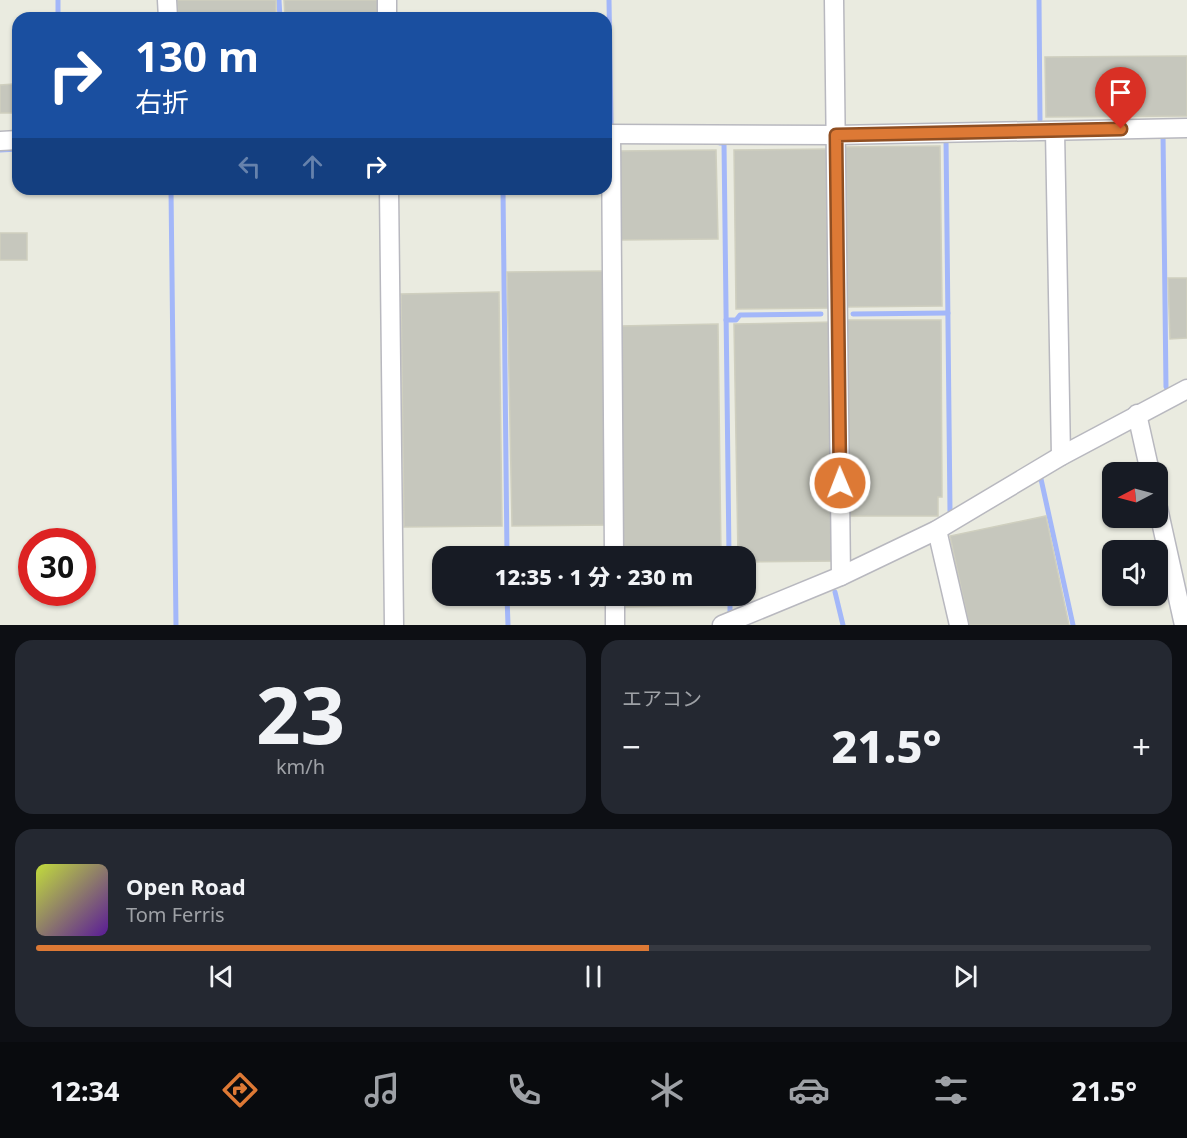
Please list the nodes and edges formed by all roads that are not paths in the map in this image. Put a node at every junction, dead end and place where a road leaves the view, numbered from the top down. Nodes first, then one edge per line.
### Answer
1 (834, 0) edge
2 (1187, 128) edge
3 (1055, 131) junction
4 (612, 134) edge
5 (836, 135) junction
6 (389, 195) edge
7 (610, 195) edge
8 (1187, 389) edge
9 (1137, 414) junction
10 (1061, 456) junction
11 (1148, 462) edge
12 (1162, 528) edge
13 (937, 530) junction
14 (614, 546) edge
15 (841, 576) junction
16 (615, 606) edge
17 (731, 624) edge
18 (394, 625) edge
19 (615, 625) edge
20 (959, 625) edge
21 (1184, 625) edge

1 - 5 street
2 - 3 street
3 - 5 street
3 - 10 street
4 - 5 street
5 - 15 street
6 - 18 street
7 - 14 street
8 - 9 street
9 - 10 street
9 - 11 street
10 - 13 street
12 - 21 street
13 - 15 street
13 - 20 street
15 - 17 street
16 - 19 street

